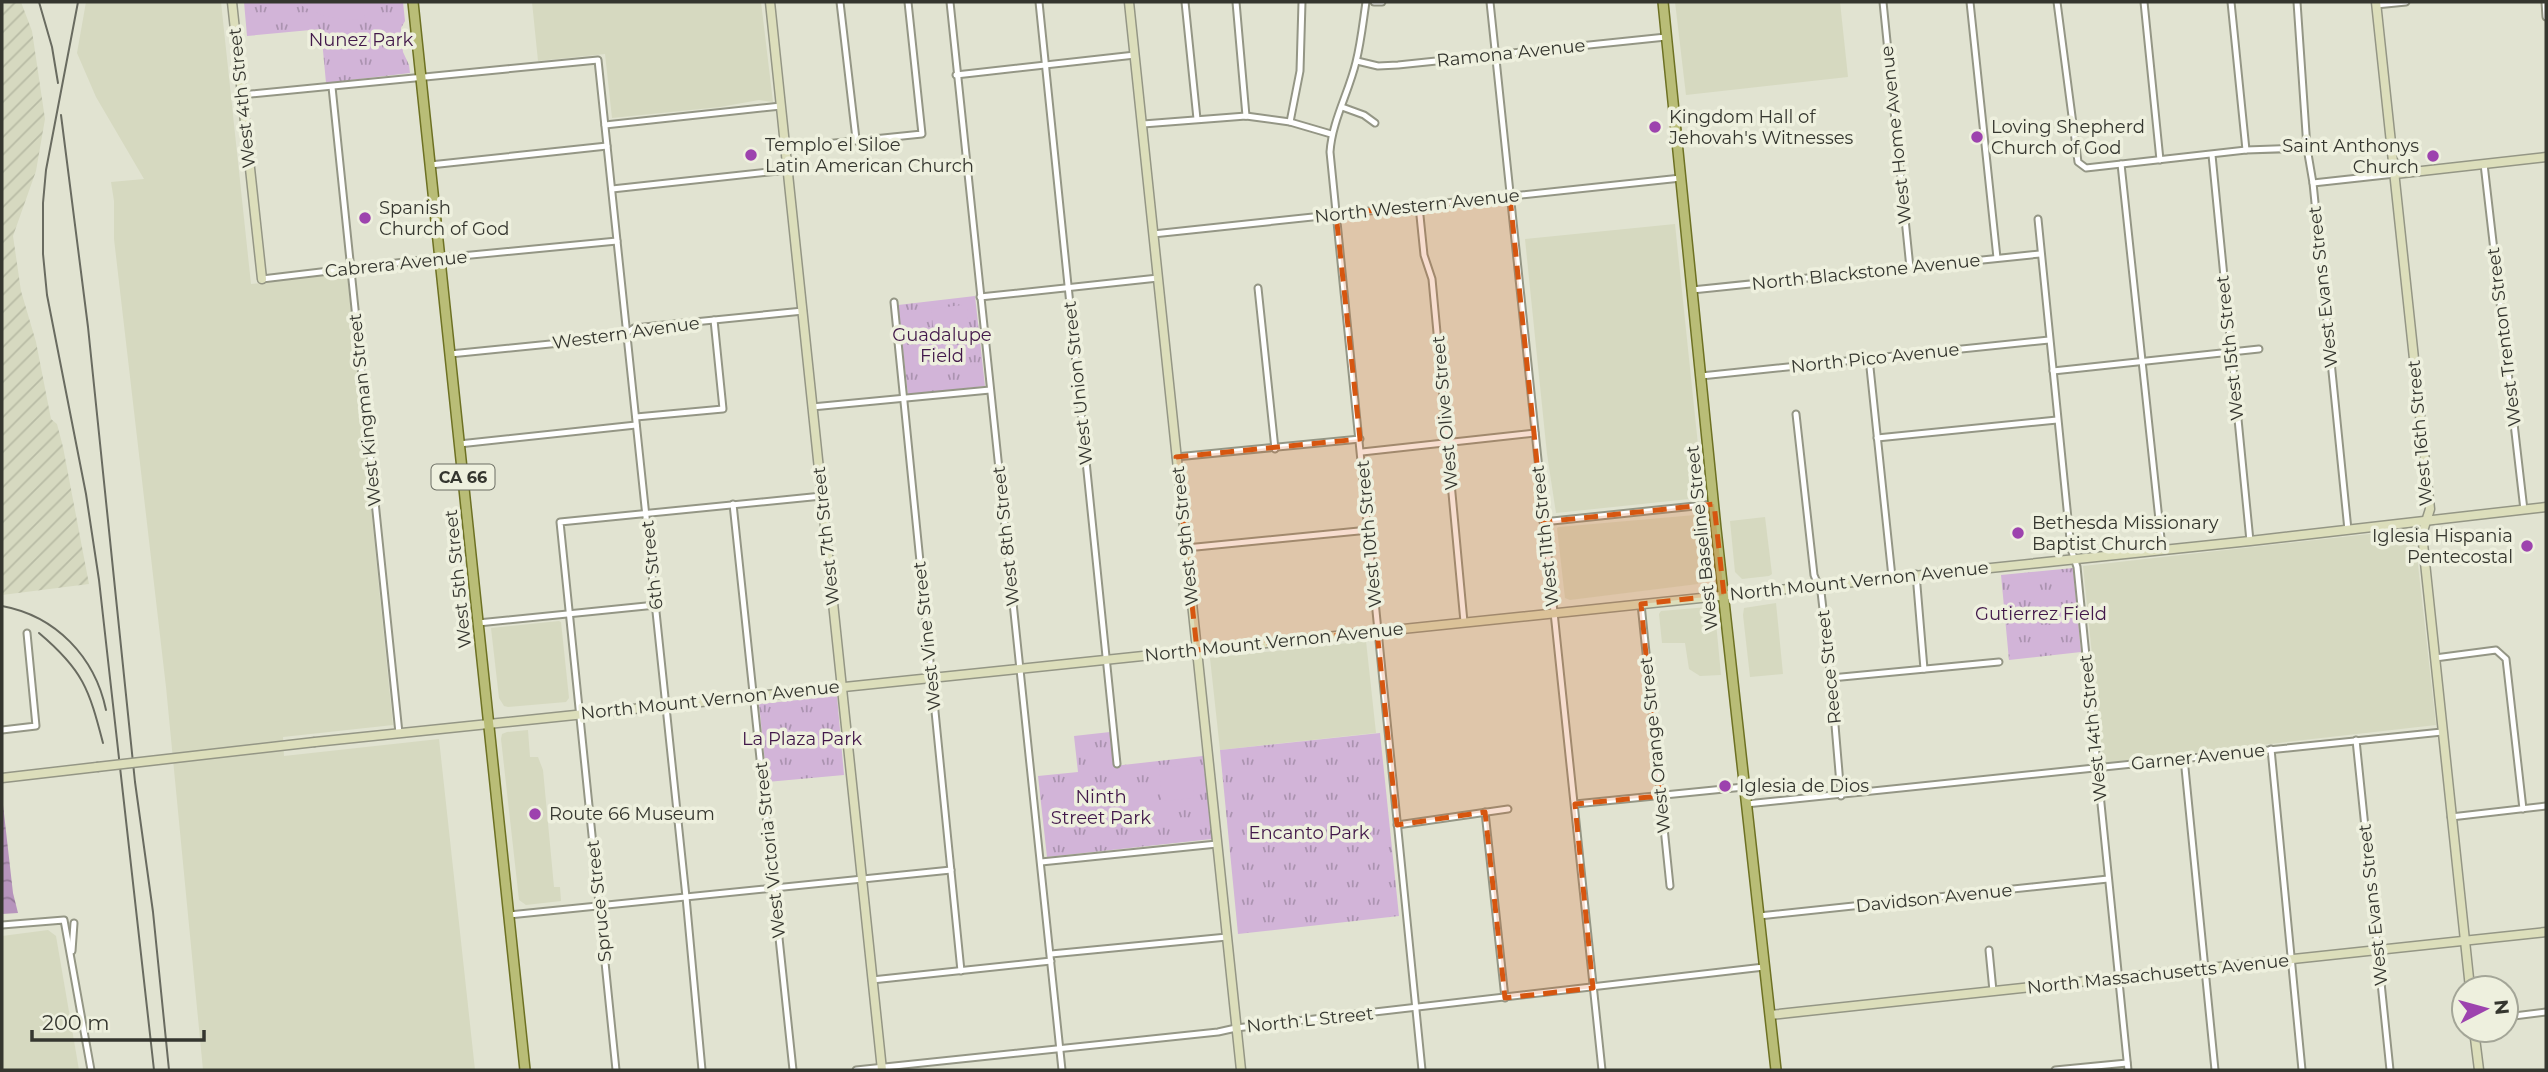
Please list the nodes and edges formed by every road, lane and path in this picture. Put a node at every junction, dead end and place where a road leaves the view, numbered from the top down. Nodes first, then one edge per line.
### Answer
1 (232, 2) edge
2 (413, 2) edge
3 (770, 2) edge
4 (840, 2) edge
5 (908, 2) edge
6 (950, 2) edge
7 (1039, 2) edge
8 (1129, 2) edge
9 (1185, 2) edge
10 (1236, 2) edge
11 (1302, 2) edge
12 (1366, 2) edge
13 (1374, 2) edge
14 (1382, 2) edge
15 (1490, 2) edge
16 (1662, 2) edge
17 (1883, 2) edge
18 (1970, 2) edge
19 (2057, 2) edge
20 (2144, 2) edge
21 (2231, 2) edge
22 (2297, 2) edge
23 (2406, 2) edge
24 (2545, 2) edge
25 (2376, 4) edge
26 (2546, 17) edge
27 (1666, 37) junction
28 (1495, 54) junction
29 (1135, 55) junction
30 (1357, 61) junction
31 (1046, 65) junction
32 (956, 75) junction
33 (421, 78) junction
34 (332, 87) junction
35 (241, 95) junction
36 (781, 106) junction
37 (1342, 107) junction
38 (1246, 116) junction
39 (1197, 119) junction
40 (1290, 122) junction
41 (1375, 123) dead end
42 (1143, 124) junction
43 (605, 125) junction
44 (1331, 134) junction
45 (856, 139) junction
46 (607, 146) junction
47 (786, 148) junction
48 (2307, 148) junction
49 (2246, 150) junction
50 (2212, 155) junction
51 (2546, 157) edge
52 (2160, 160) junction
53 (2121, 164) junction
54 (2484, 164) junction
55 (430, 165) junction
56 (788, 170) junction
57 (2395, 174) junction
58 (1681, 178) junction
59 (2313, 183) junction
60 (612, 189) junction
61 (252, 194) joint
62 (1510, 197) junction
63 (1419, 206) junction
64 (1336, 214) junction
65 (2038, 219) dead end
66 (1153, 233) junction
67 (617, 241) junction
68 (2040, 254) junction
69 (1997, 258) junction
70 (440, 259) junction
71 (1910, 268) junction
72 (351, 269) junction
73 (1158, 278) junction
74 (261, 279) joint
75 (1068, 287) junction
76 (1258, 288) dead end
77 (1692, 290) junction
78 (980, 297) junction
79 (894, 302) dead end
80 (803, 311) junction
81 (715, 320) junction
82 (626, 332) junction
83 (2049, 340) junction
84 (2259, 349) dead end
85 (2230, 352) junction
86 (450, 354) junction
87 (1869, 358) junction
88 (2141, 361) junction
89 (2053, 371) junction
90 (1701, 376) junction
91 (990, 390) junction
92 (904, 397) junction
93 (812, 407) junction
94 (1796, 414) dead end
95 (636, 417) junction
96 (2057, 420) junction
97 (636, 425) junction
98 (1535, 433) junction
99 (1877, 438) junction
100 (1360, 439) junction
101 (1448, 442) junction
102 (459, 444) junction
103 (1275, 449) junction
104 (1362, 452) junction
105 (1177, 457) junction
106 (822, 496) junction
107 (733, 504) junction
108 (1714, 504) junction
109 (2546, 507) edge
110 (2524, 510) junction
111 (646, 513) junction
112 (2426, 520) junction
113 (1543, 522) junction
114 (1368, 530) junction
115 (2348, 530) junction
116 (2250, 541) junction
117 (1186, 548) junction
118 (2162, 548) junction
119 (2074, 558) junction
120 (1916, 574) junction
121 (1892, 577) junction
122 (1818, 584) junction
123 (1724, 595) junction
124 (1641, 604) junction
125 (656, 605) junction
126 (569, 613) junction
127 (1552, 613) junction
128 (1464, 622) junction
129 (478, 623) junction
130 (1377, 631) junction
131 (27, 633) dead end
132 (1197, 650) junction
133 (2435, 658) junction
134 (1107, 660) junction
135 (1999, 662) dead end
136 (1020, 669) junction
137 (1924, 669) junction
138 (930, 678) junction
139 (1831, 678) junction
140 (843, 686) junction
141 (753, 696) junction
142 (666, 705) junction
143 (579, 713) junction
144 (489, 723) junction
145 (2, 730) edge
146 (2442, 732) junction
147 (399, 733) junction
148 (2356, 740) junction
149 (2271, 749) junction
150 (2184, 758) junction
151 (1117, 764) dead end
152 (2097, 767) junction
153 (2, 778) edge
154 (1744, 787) junction
155 (1660, 796) junction
156 (1841, 796) junction
157 (1575, 804) junction
158 (1746, 804) junction
159 (2546, 806) edge
160 (1508, 809) dead end
161 (2523, 809) junction
162 (1485, 813) junction
163 (2451, 817) junction
164 (1397, 825) junction
165 (1217, 844) junction
166 (1041, 862) junction
167 (951, 870) junction
168 (862, 878) junction
169 (2108, 879) junction
170 (1670, 886) dead end
171 (774, 887) junction
172 (687, 897) junction
173 (600, 906) junction
174 (509, 915) junction
175 (1759, 916) junction
176 (75, 923) dead end
177 (2, 925) edge
178 (2546, 932) edge
179 (1227, 937) junction
180 (2466, 941) junction
181 (1989, 950) dead end
182 (2378, 950) junction
183 (71, 954) junction
184 (1051, 958) junction
185 (2291, 960) junction
186 (1765, 967) junction
187 (2204, 970) junction
188 (961, 971) junction
189 (2469, 974) edge
190 (2119, 978) junction
191 (872, 980) junction
192 (1593, 988) junction
193 (1993, 991) junction
194 (1505, 998) junction
195 (1415, 1008) junction
196 (2546, 1012) edge
197 (1770, 1015) junction
198 (2520, 1015) edge
199 (1236, 1028) junction
200 (2476, 1044) edge
201 (1060, 1049) junction
202 (2127, 1067) edge
203 (882, 1069) edge
204 (91, 1070) edge
205 (525, 1070) edge
206 (617, 1070) edge
207 (702, 1070) edge
208 (793, 1070) edge
209 (856, 1070) edge
210 (1062, 1070) edge
211 (1241, 1070) edge
212 (1422, 1070) edge
213 (1602, 1070) edge
214 (1776, 1070) edge
215 (2055, 1070) edge
216 (2215, 1070) edge
217 (2302, 1070) edge
218 (2390, 1070) edge
219 (2479, 1070) edge

1 - 35 street, West 4th Street
2 - 33 main road, West 5th Street / CA 66
3 - 36 street, West 7th Street
4 - 45 street
5 - 45 street
6 - 32 street, West 8th Street
7 - 31 street, West Union Street
8 - 29 street, West 9th Street
9 - 39 street
10 - 38 street
11 - 40 street
12 - 30 street, West 10th Street
13 - 14 street
15 - 28 street, West 11th Street
16 - 27 main road, West Baseline Street
17 - 71 street, West Home Avenue
18 - 69 street
19 - 53 street
20 - 52 street
21 - 49 street
22 - 48 street, West Evans Street
23 - 25 street
24 - 26 street
25 - 57 street, West 16th Street
27 - 28 street, Ramona Avenue
27 - 58 main road, West Baseline Street
28 - 30 street, Ramona Avenue
28 - 62 street, West 11th Street
29 - 31 street
29 - 42 street, West 9th Street
30 - 37 street, West 10th Street
31 - 32 street
31 - 75 street, West Union Street
32 - 78 street, West 8th Street
33 - 34 street
33 - 43 street, 6th Street
33 - 55 main road, West 5th Street / CA 66
34 - 35 street
34 - 72 street, West Kingman Street
35 - 61 street, West 4th Street
36 - 43 street
36 - 47 street, West 7th Street
37 - 41 street
37 - 44 street, West 10th Street
38 - 39 street
38 - 40 street
39 - 42 street
40 - 44 street
42 - 66 street, West 9th Street
43 - 46 street, 6th Street
44 - 64 street, West 10th Street
45 - 47 street
46 - 55 street
46 - 60 street, 6th Street
47 - 56 street, West 7th Street
48 - 49 street
48 - 59 street, West Evans Street
49 - 50 street
50 - 52 street
50 - 85 street, West 15th Street
51 - 54 street
52 - 53 street
53 - 88 street
54 - 57 street
54 - 110 street, West Trenton Street
55 - 70 main road, West 5th Street / CA 66
56 - 60 street
56 - 80 street, West 7th Street
57 - 59 street
57 - 112 street, West 16th Street
58 - 62 street, North Western Avenue
58 - 77 main road, West Baseline Street
59 - 115 street, West Evans Street
60 - 67 street, 6th Street
61 - 74 street, Cabrera Avenue
62 - 63 street, North Western Avenue
62 - 98 street, West 11th Street
63 - 64 street, North Western Avenue
63 - 101 street, West Olive Street
64 - 66 street, North Western Avenue
64 - 100 street, West 10th Street
65 - 68 street, West 14th Street
66 - 73 street, West 9th Street
67 - 70 street, Cabrera Avenue
67 - 82 street, 6th Street
68 - 69 street, North Blackstone Avenue
68 - 83 street, West 14th Street
69 - 71 street, North Blackstone Avenue
70 - 72 street, Cabrera Avenue
70 - 86 main road, West 5th Street / CA 66
71 - 77 street, North Blackstone Avenue
72 - 74 street, Cabrera Avenue
72 - 147 street, West Kingman Street
73 - 75 street
73 - 105 street, West 9th Street
75 - 78 street
75 - 134 street, West Union Street
76 - 103 street
77 - 90 main road, West Baseline Street
78 - 91 street, West 8th Street
79 - 92 street, West Vine Street
80 - 81 street, Western Avenue
80 - 93 street, West 7th Street
81 - 82 street, Western Avenue
81 - 95 street
82 - 86 street, Western Avenue
82 - 95 street, 6th Street
83 - 87 street, North Pico Avenue
83 - 89 street, West 14th Street
84 - 85 street
85 - 88 street
85 - 116 street, West 15th Street
86 - 102 main road, West 5th Street / CA 66
87 - 90 street, North Pico Avenue
87 - 99 street
88 - 89 street
88 - 118 street
89 - 96 street, West 14th Street
90 - 108 main road, West Baseline Street
91 - 92 street
91 - 136 street, West 8th Street
92 - 93 street
92 - 138 street, West Vine Street
93 - 106 street, West 7th Street
94 - 122 street, Reece Street
95 - 97 street, 6th Street
96 - 99 street
96 - 119 street, West 14th Street
97 - 102 street
97 - 111 street, 6th Street
98 - 101 street
98 - 113 street, West 11th Street
99 - 121 street
100 - 103 street
100 - 104 street, West 10th Street
101 - 104 street
101 - 128 street, West Olive Street
102 - 129 main road, West 5th Street / CA 66
103 - 105 street
104 - 114 street, West 10th Street
105 - 117 street, West 9th Street
106 - 107 street
106 - 140 street, West 7th Street
107 - 111 street
107 - 141 street, West Victoria Street
108 - 113 street
108 - 123 main road, West Baseline Street
109 - 110 street, North Mount Vernon Avenue
110 - 112 street, North Mount Vernon Avenue
111 - 125 street, 6th Street
111 - 126 street, Spruce Street
112 - 115 street, North Mount Vernon Avenue
112 - 133 street, West 16th Street
113 - 127 street, West 11th Street
114 - 117 street
114 - 130 street, West 10th Street
115 - 116 street, North Mount Vernon Avenue
116 - 118 street, North Mount Vernon Avenue
117 - 132 street, West 9th Street
118 - 119 street, North Mount Vernon Avenue
119 - 120 street, North Mount Vernon Avenue
119 - 152 street, West 14th Street
120 - 121 street, North Mount Vernon Avenue
120 - 137 street
121 - 122 street, North Mount Vernon Avenue
122 - 123 street, North Mount Vernon Avenue
122 - 139 street, Reece Street
123 - 124 street, North Mount Vernon Avenue
123 - 154 main road, West Baseline Street
124 - 127 street, North Mount Vernon Avenue
124 - 155 street, West Orange Street
125 - 126 street
125 - 142 street, 6th Street
126 - 129 street
126 - 143 street, Spruce Street
127 - 128 street, North Mount Vernon Avenue
127 - 157 street, West 11th Street
128 - 130 street, North Mount Vernon Avenue
129 - 144 main road, West 5th Street / CA 66
130 - 132 street, North Mount Vernon Avenue
130 - 164 street, West 10th Street
131 - 145 street
132 - 134 street, North Mount Vernon Avenue
132 - 165 street, West 9th Street
133 - 146 street, West 16th Street
133 - 161 street
134 - 136 street, North Mount Vernon Avenue
134 - 151 street, West Union Street
135 - 137 street
136 - 138 street, North Mount Vernon Avenue
136 - 166 street, West 8th Street
137 - 139 street
138 - 140 street, North Mount Vernon Avenue
138 - 167 street, West Vine Street
139 - 156 street, Reece Street
140 - 141 street, North Mount Vernon Avenue
140 - 168 street, West 7th Street
141 - 142 street, North Mount Vernon Avenue
141 - 171 street, West Victoria Street
142 - 143 street, North Mount Vernon Avenue
142 - 172 street, 6th Street
143 - 144 street, North Mount Vernon Avenue
143 - 173 street, Spruce Street
144 - 147 street, North Mount Vernon Avenue
144 - 174 main road, West 5th Street / CA 66
146 - 148 street, Garner Avenue
146 - 163 street, West 16th Street
147 - 153 street, North Mount Vernon Avenue, bridge
148 - 149 street, Garner Avenue
148 - 182 street, West Evans Street
149 - 150 street, Garner Avenue
149 - 185 street
150 - 152 street, Garner Avenue
150 - 187 street
152 - 156 street, Garner Avenue
152 - 169 street, West 14th Street
154 - 155 street
154 - 158 main road, West Baseline Street
155 - 157 street
155 - 170 street, West Orange Street
156 - 158 street, Garner Avenue
157 - 192 street, West 11th Street
158 - 175 main road, West Baseline Street
159 - 161 street
160 - 162 street
161 - 163 street
162 - 164 street
162 - 194 street
163 - 180 street, West 16th Street
164 - 195 street, West 10th Street
165 - 166 street
165 - 179 street, West 9th Street
166 - 184 street, West 8th Street
167 - 168 street
167 - 188 street, West Vine Street
168 - 171 street
168 - 191 street, West 7th Street
169 - 175 street, Davidson Avenue
169 - 190 street, West 14th Street
171 - 172 street
171 - 208 street, West Victoria Street
172 - 173 street
172 - 207 street, 6th Street
173 - 174 street
173 - 206 street, Spruce Street
174 - 205 main road, West 5th Street / CA 66
175 - 186 main road, West Baseline Street
176 - 183 street
177 - 183 street
178 - 180 street, North Massachusetts Avenue
179 - 184 street
179 - 199 street, West 9th Street
180 - 182 street, North Massachusetts Avenue
180 - 189 street, West 16th Street
181 - 193 street
182 - 185 street, North Massachusetts Avenue
182 - 218 street, West Evans Street
183 - 204 street
184 - 188 street
184 - 201 street, West 8th Street
185 - 187 street, North Massachusetts Avenue
185 - 217 street
186 - 192 street, North L Street
186 - 197 main road, West Baseline Street
187 - 190 street, North Massachusetts Avenue
187 - 216 street
188 - 191 street
190 - 193 street, North Massachusetts Avenue
190 - 202 street, West 14th Street
191 - 203 street, West 7th Street
192 - 194 street, North L Street
192 - 213 street, West 11th Street
193 - 197 street, North Massachusetts Avenue
194 - 195 street, North L Street
195 - 199 street, North L Street
195 - 212 street, West 10th Street
196 - 198 street
197 - 214 main road, West Baseline Street
199 - 201 street, North L Street
199 - 211 street, West 9th Street
200 - 219 street
201 - 203 street, North L Street
201 - 210 street, West 8th Street
202 - 215 street
203 - 209 street, North L Street

